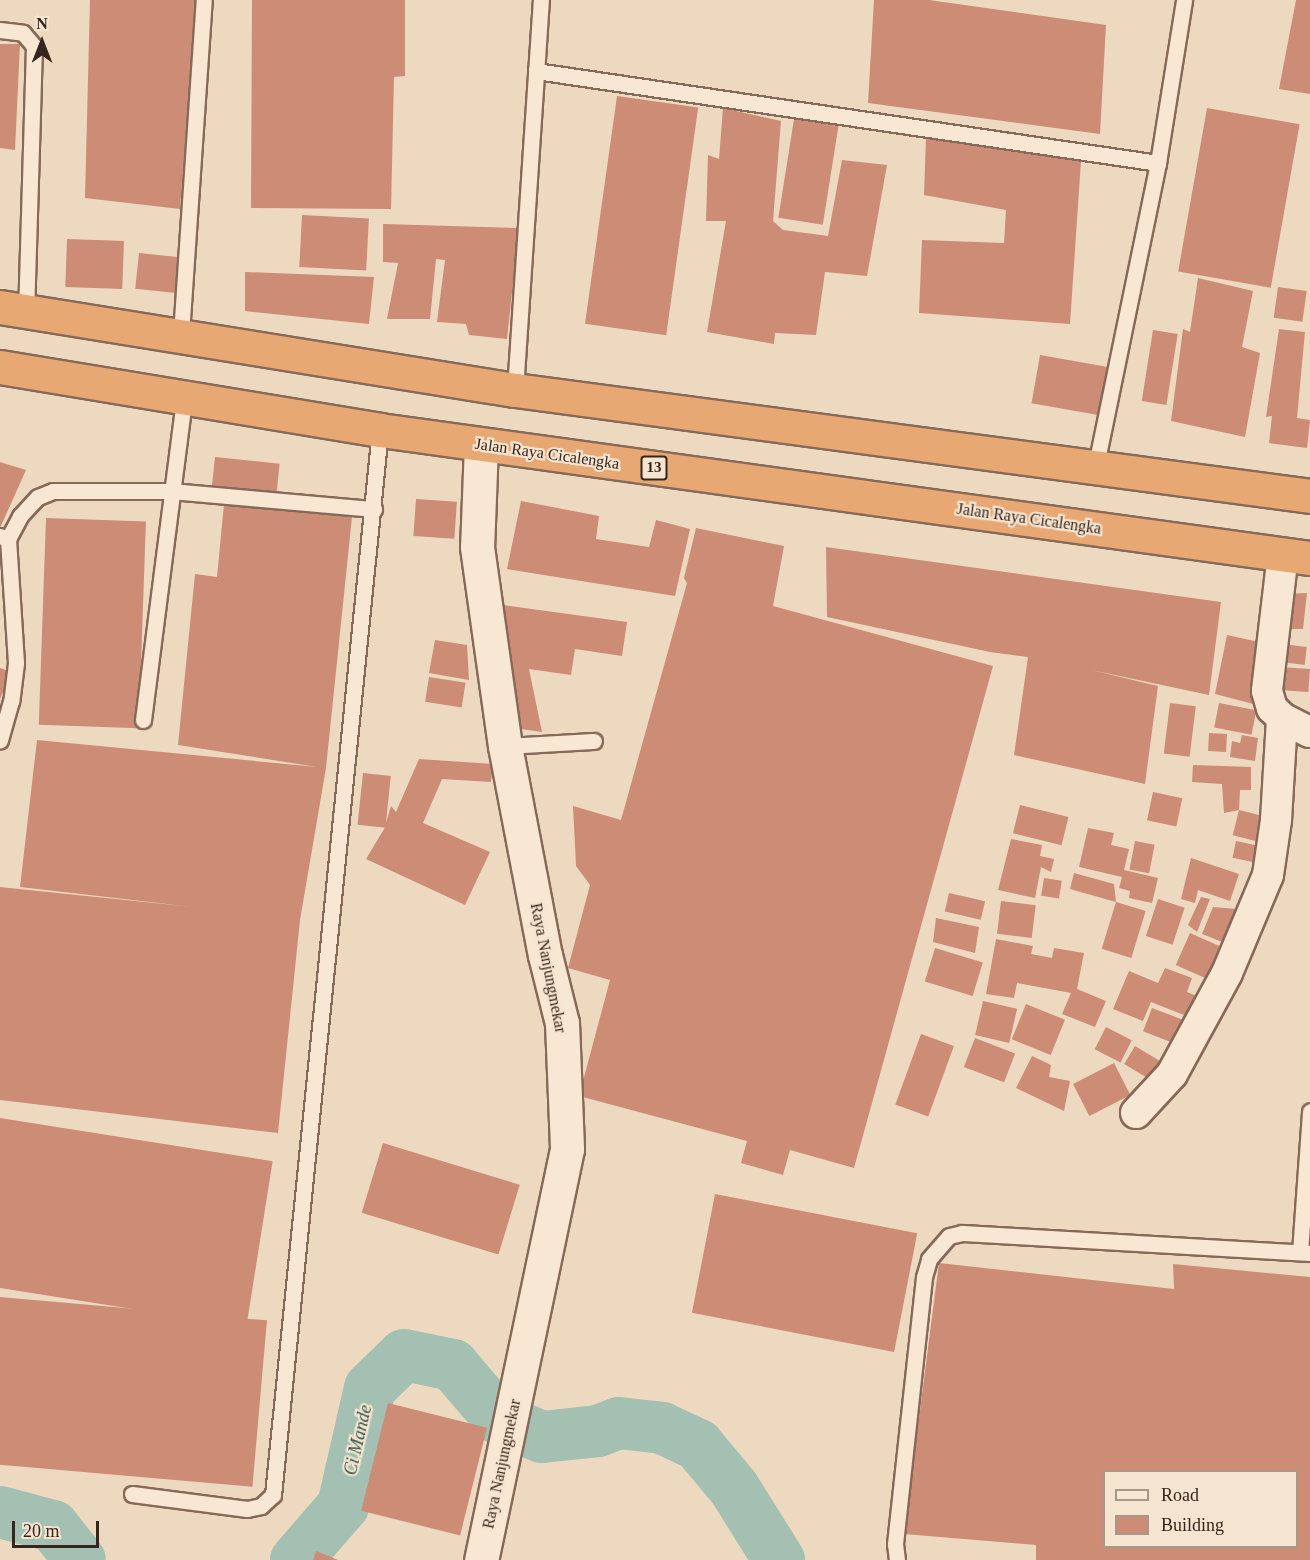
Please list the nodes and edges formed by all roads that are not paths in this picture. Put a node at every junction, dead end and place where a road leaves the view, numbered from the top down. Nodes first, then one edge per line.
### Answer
1 (204, 0) edge
2 (542, 0) edge
3 (1184, 0) edge
4 (0, 30) edge
5 (536, 71) junction
6 (1158, 163) junction
7 (13, 309) edge
8 (181, 334) junction
9 (0, 367) edge
10 (515, 390) junction
11 (184, 399) junction
12 (381, 430) junction
13 (481, 445) junction
14 (1096, 465) junction
15 (171, 491) junction
16 (1310, 496) edge
17 (374, 509) junction
18 (4, 538) edge
19 (1296, 556) edge
20 (1282, 718) junction
21 (143, 720) dead end
22 (1310, 732) edge
23 (0, 740) edge
24 (594, 741) dead end
25 (506, 746) junction
26 (1310, 1112) edge
27 (1136, 1113) dead end
28 (1305, 1253) edge
29 (132, 1494) dead end
30 (481, 1560) edge
31 (897, 1560) edge

1 - 8 lane
2 - 5 lane
3 - 6 lane
4 - 7 lane
5 - 6 lane
5 - 10 lane
6 - 14 lane
7 - 8 highway
8 - 10 highway
9 - 11 highway, Jalan Raya Cicalengka / 13
10 - 14 highway
11 - 12 highway, Jalan Raya Cicalengka / 13
11 - 15 lane
12 - 13 highway, Jalan Raya Cicalengka / 13
12 - 17 lane
13 - 19 highway, Jalan Raya Cicalengka / 13
13 - 25 street, Raya Nanjungmekar
14 - 16 highway
15 - 17 lane
15 - 18 lane
15 - 21 lane
17 - 29 lane
18 - 23 lane
19 - 20 street
20 - 22 street
20 - 27 street
24 - 25 lane
25 - 30 street, Raya Nanjungmekar
26 - 28 lane
28 - 31 lane

